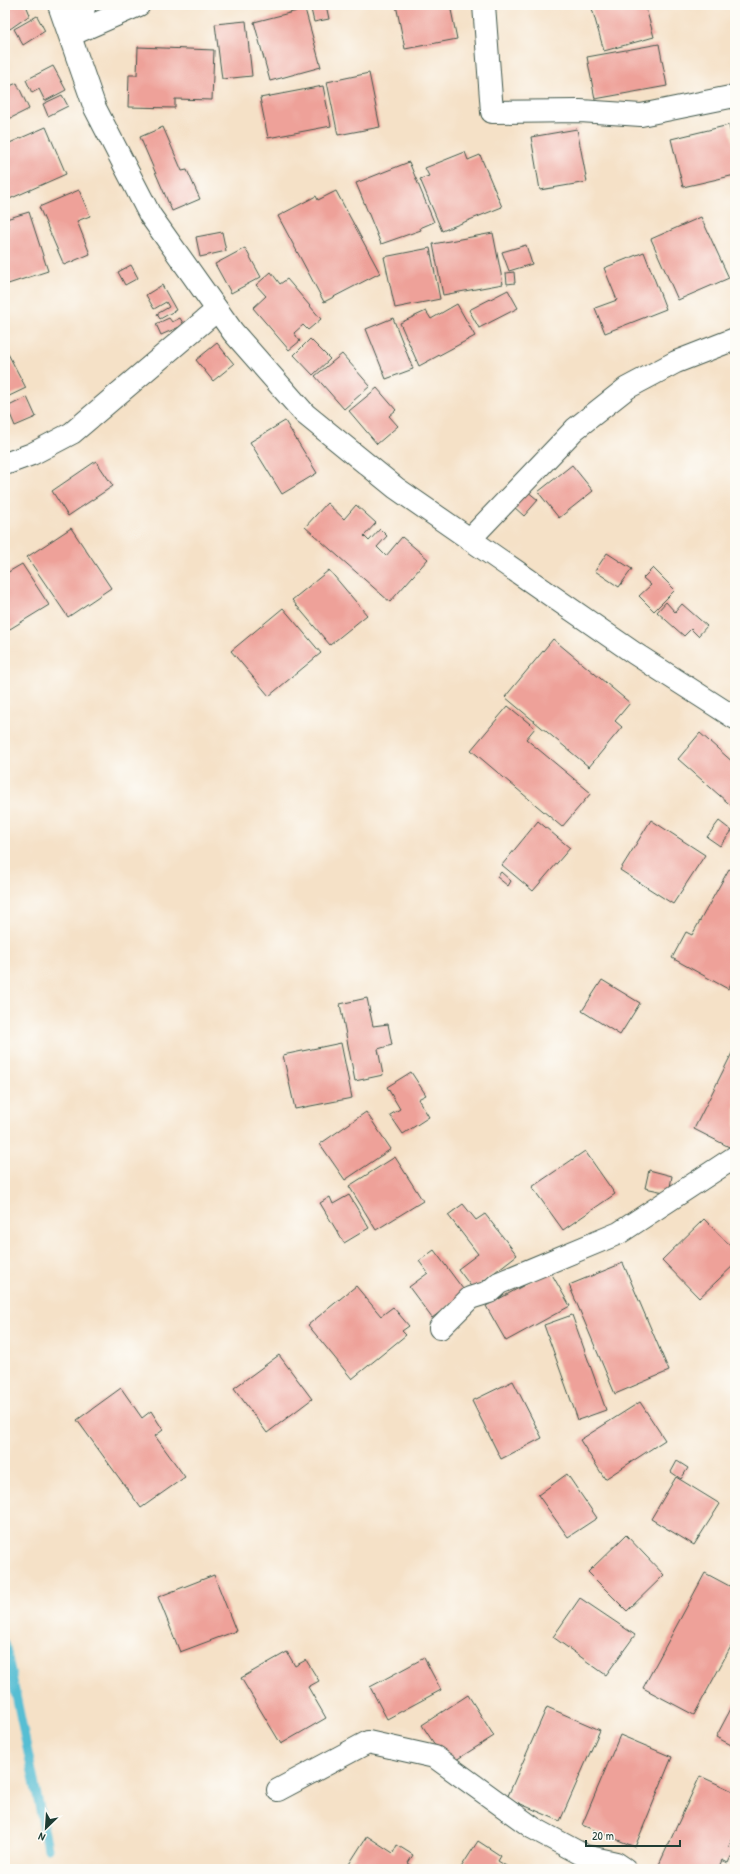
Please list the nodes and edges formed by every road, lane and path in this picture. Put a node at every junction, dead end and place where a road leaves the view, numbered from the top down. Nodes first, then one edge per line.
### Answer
1 (59, 5) edge
2 (85, 5) edge
3 (140, 5) edge
4 (484, 5) edge
5 (72, 33) junction
6 (735, 96) edge
7 (216, 310) junction
8 (735, 339) edge
9 (5, 464) edge
10 (470, 539) junction
11 (735, 718) edge
12 (735, 1156) edge
13 (440, 1328) dead end
14 (278, 1790) dead end
15 (625, 1869) edge

1 - 5 street
2 - 5 street
3 - 5 street
4 - 6 street
5 - 7 street
7 - 9 street
7 - 10 street
8 - 10 street
10 - 11 street
12 - 13 street
14 - 15 street

